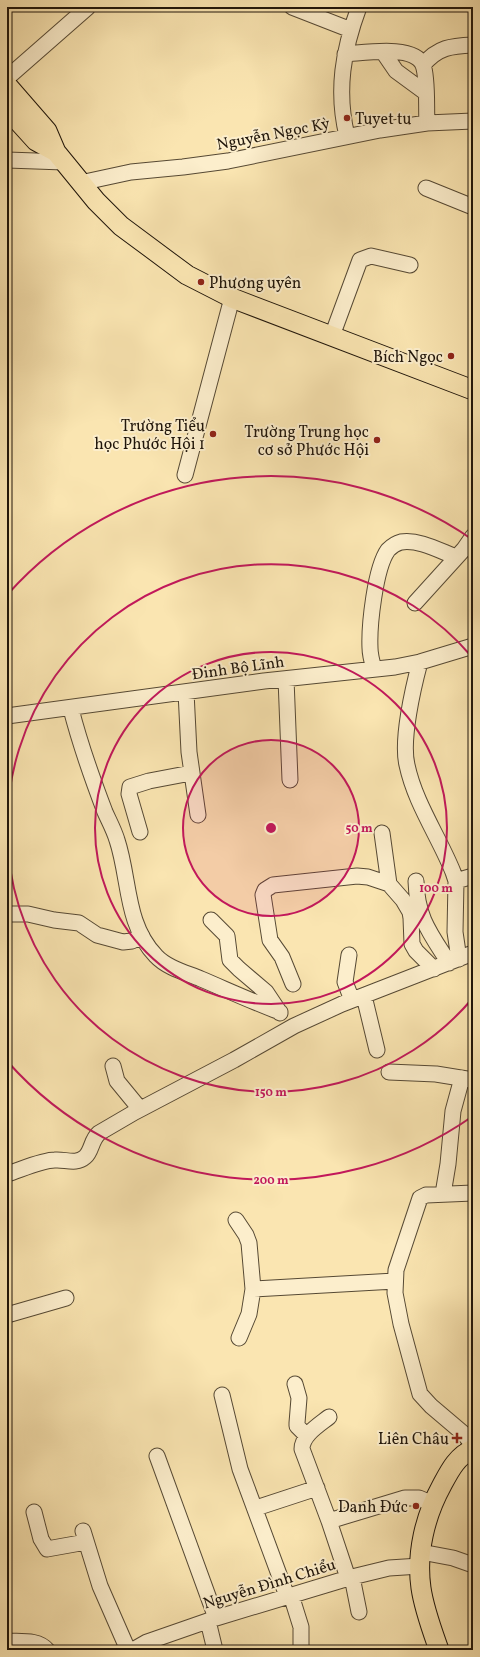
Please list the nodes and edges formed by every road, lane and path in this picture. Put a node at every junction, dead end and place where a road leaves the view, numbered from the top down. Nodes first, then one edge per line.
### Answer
1 (88, 7) edge
2 (292, 7) edge
3 (359, 7) edge
4 (351, 30) junction
5 (473, 45) edge
6 (383, 52) junction
7 (345, 54) junction
8 (423, 65) junction
9 (7, 78) edge
10 (7, 85) edge
11 (426, 94) junction
12 (7, 109) edge
13 (473, 121) edge
14 (427, 123) junction
15 (347, 136) junction
16 (60, 157) junction
17 (7, 160) edge
18 (80, 183) junction
19 (426, 188) dead end
20 (473, 207) edge
21 (410, 265) dead end
22 (232, 298) junction
23 (332, 336) junction
24 (473, 390) edge
25 (185, 475) dead end
26 (473, 536) edge
27 (464, 553) edge
28 (415, 603) dead end
29 (473, 646) edge
30 (420, 662) junction
31 (374, 669) junction
32 (286, 679) junction
33 (186, 692) junction
34 (71, 709) junction
35 (7, 716) edge
36 (191, 773) junction
37 (290, 780) dead end
38 (198, 815) dead end
39 (140, 832) dead end
40 (382, 833) dead end
41 (473, 876) edge
42 (416, 881) dead end
43 (456, 881) junction
44 (389, 884) junction
45 (11, 914) dead end
46 (211, 920) dead end
47 (142, 936) junction
48 (350, 955) dead end
49 (461, 958) edge
50 (434, 969) junction
51 (293, 984) dead end
52 (358, 998) junction
53 (280, 1012) junction
54 (294, 1026) junction
55 (377, 1050) dead end
56 (113, 1066) dead end
57 (389, 1072) dead end
58 (467, 1079) edge
59 (140, 1109) junction
60 (7, 1174) edge
61 (473, 1193) edge
62 (443, 1194) junction
63 (236, 1220) dead end
64 (394, 1281) junction
65 (253, 1289) junction
66 (66, 1298) dead end
67 (7, 1315) edge
68 (238, 1338) dead end
69 (295, 1384) dead end
70 (222, 1395) dead end
71 (329, 1417) dead end
72 (307, 1436) junction
73 (473, 1446) edge
74 (473, 1449) edge
75 (157, 1456) dead end
76 (317, 1488) junction
77 (433, 1504) junction
78 (256, 1508) junction
79 (34, 1512) dead end
80 (329, 1520) junction
81 (421, 1559) junction
82 (473, 1565) edge
83 (350, 1577) junction
84 (289, 1596) junction
85 (359, 1612) dead end
86 (212, 1619) junction
87 (7, 1641) edge
88 (47, 1650) edge
89 (128, 1650) edge
90 (133, 1650) edge
91 (215, 1650) edge
92 (301, 1650) edge
93 (439, 1650) edge

1 - 9 street
2 - 4 street
3 - 4 street
4 - 7 street
5 - 8 street
6 - 7 street
6 - 8 street
6 - 11 street
7 - 15 street
8 - 11 street
10 - 16 main road
11 - 14 street
12 - 16 main road
13 - 14 street, Nguyễn Ngọc Kỳ
14 - 15 street, Nguyễn Ngọc Kỳ
15 - 18 street, Nguyễn Ngọc Kỳ
16 - 17 street
16 - 18 main road
18 - 22 main road
19 - 20 street
21 - 23 street
22 - 23 main road
22 - 25 street
23 - 24 main road
26 - 27 street
27 - 28 street
27 - 31 street
29 - 30 street, Đinh Bộ Lĩnh
30 - 31 street, Đinh Bộ Lĩnh
30 - 43 street
31 - 32 street, Đinh Bộ Lĩnh
32 - 33 street, Đinh Bộ Lĩnh
32 - 37 street
33 - 34 street, Đinh Bộ Lĩnh
33 - 36 street
34 - 35 street, Đinh Bộ Lĩnh
34 - 47 street
36 - 38 street
36 - 39 street
40 - 44 street
41 - 43 street
42 - 49 street
43 - 49 street
44 - 50 street
44 - 51 street
45 - 47 street
46 - 53 street
47 - 53 street
48 - 52 street
49 - 50 street
50 - 52 street
52 - 54 street
52 - 55 street
53 - 54 street
54 - 59 street
56 - 59 street
57 - 58 street
58 - 62 street
59 - 60 street
61 - 62 street
62 - 64 street
63 - 65 street
64 - 65 street
64 - 73 street
65 - 68 street
66 - 67 street
69 - 72 street
70 - 78 street
71 - 72 street
72 - 76 street
74 - 77 main road
75 - 86 street
76 - 78 street
76 - 80 street
77 - 80 street
77 - 81 main road
78 - 84 street
79 - 89 street
80 - 83 street
81 - 82 street, Nguyễn Đình Chiểu
81 - 83 street, Nguyễn Đình Chiểu
81 - 93 main road
83 - 84 street, Nguyễn Đình Chiểu
83 - 85 street
84 - 86 street, Nguyễn Đình Chiểu
84 - 92 street
86 - 90 street, Nguyễn Đình Chiểu
86 - 91 street
87 - 88 street

